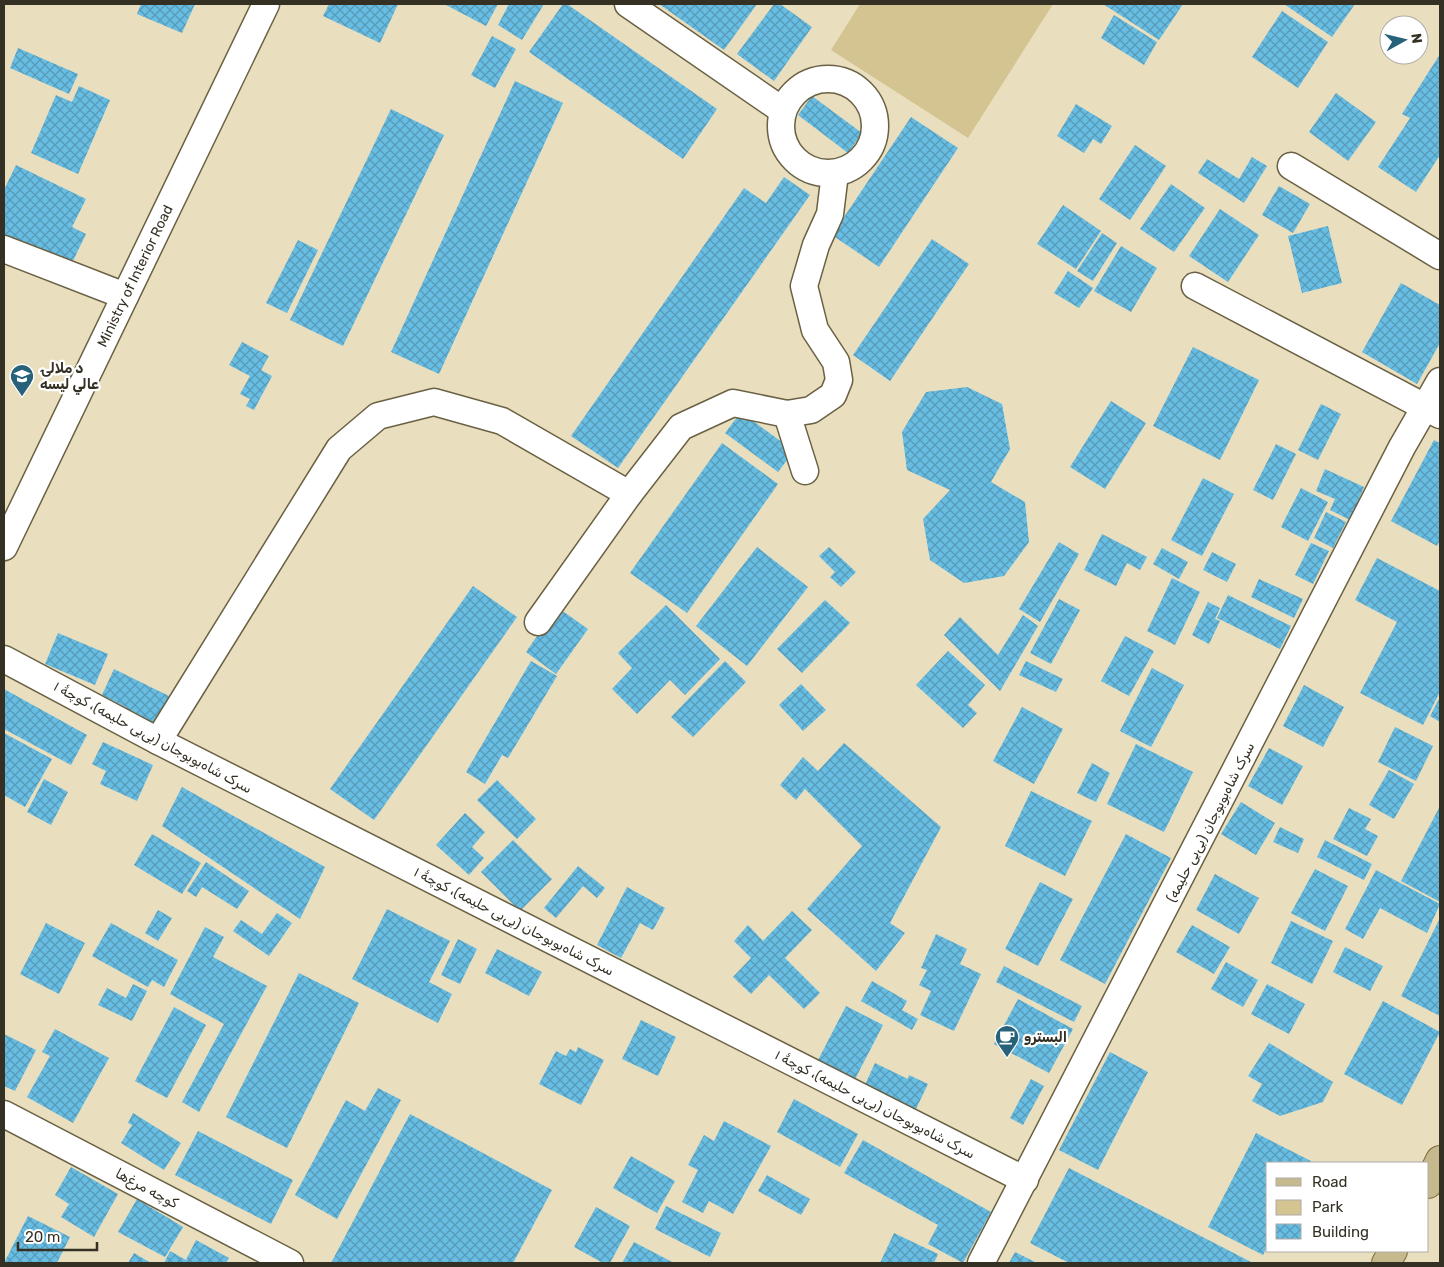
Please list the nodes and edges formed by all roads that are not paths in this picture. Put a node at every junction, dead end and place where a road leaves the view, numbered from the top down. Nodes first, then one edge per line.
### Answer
1 (628, 4) edge
2 (264, 5) edge
3 (782, 110) junction
4 (1291, 166) dead end
5 (835, 173) junction
6 (4, 249) edge
7 (1440, 256) edge
8 (1195, 286) dead end
9 (126, 296) junction
10 (1440, 381) edge
11 (1433, 411) edge
12 (787, 414) junction
13 (805, 471) dead end
14 (629, 494) junction
15 (4, 547) edge
16 (538, 622) dead end
17 (4, 659) edge
18 (158, 741) junction
19 (4, 1114) edge
20 (1440, 1160) edge
21 (1025, 1180) junction
22 (1429, 1182) edge
23 (1392, 1252) edge
24 (290, 1263) edge
25 (981, 1263) edge
26 (1386, 1263) edge

1 - 3 street
2 - 9 street, Ministry of Interior Road
3 - 5 street
3 - 5 street
4 - 7 street
5 - 12 street
6 - 9 street
8 - 11 street
9 - 15 street, Ministry of Interior Road
10 - 11 street, سرک شاه‌بوبوجان (بی‌بی حلیمه)
11 - 21 street, سرک شاه‌بوبوجان (بی‌بی حلیمه)
12 - 13 street
12 - 14 street
14 - 16 street
14 - 18 street
17 - 18 street, سرک شاه‌بوبوجان (بی‌بی حلیمه)، کوچۀ ۱
18 - 21 street, سرک شاه‌بوبوجان (بی‌بی حلیمه)، کوچۀ ۱
19 - 24 street, کوچه مرغ‌ها
20 - 22 main road
21 - 25 street, سرک شاه‌بوبوجان (بی‌بی حلیمه)
23 - 26 main road

